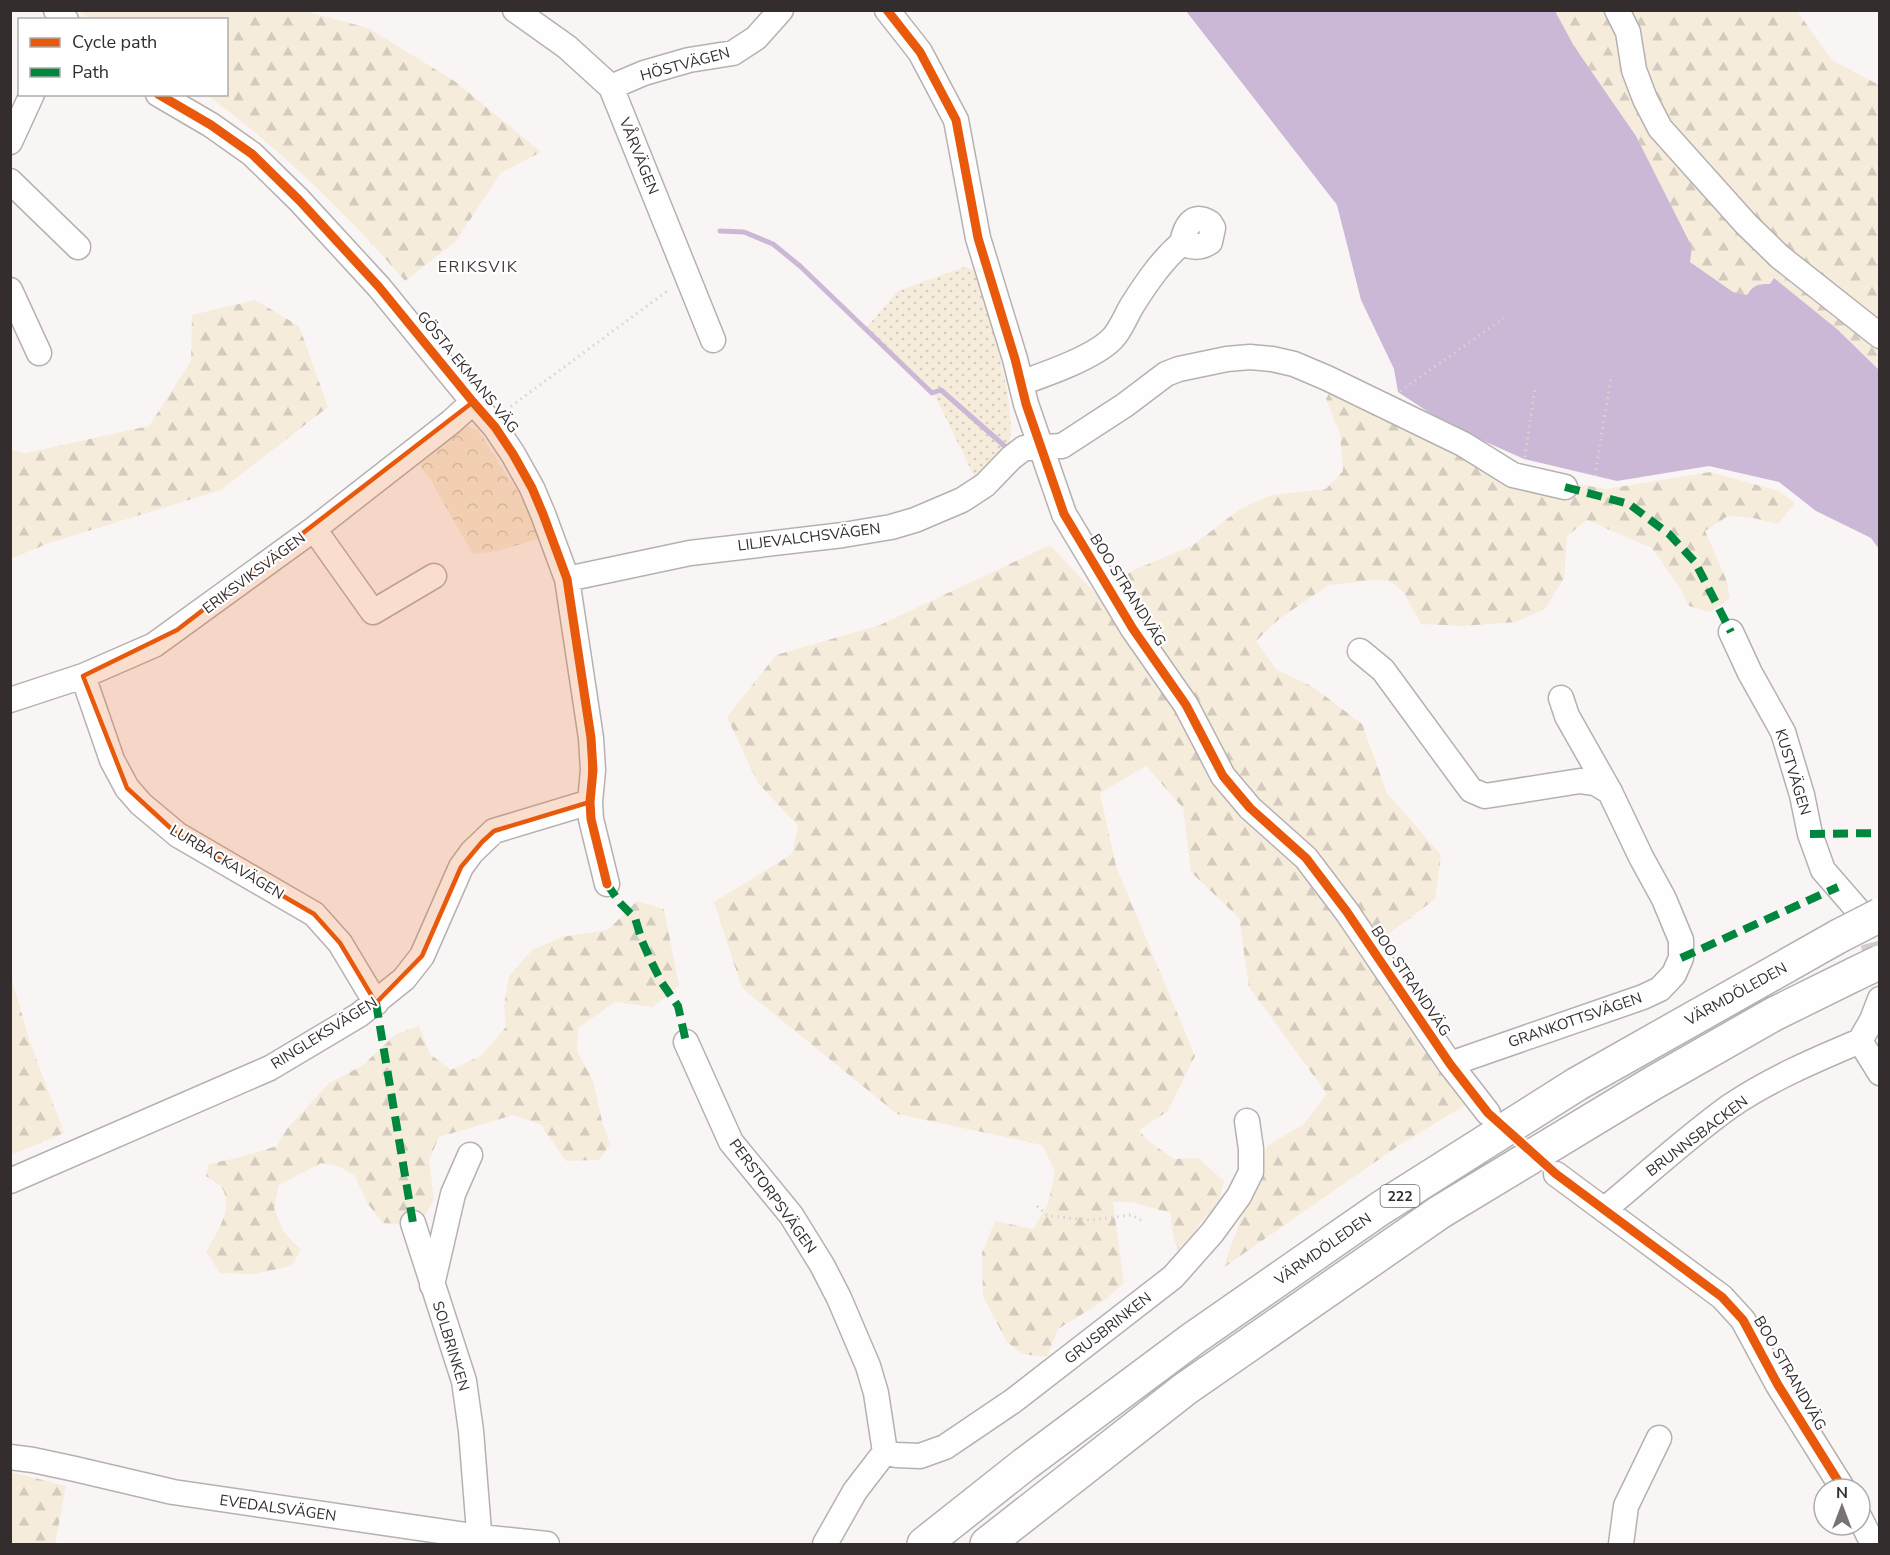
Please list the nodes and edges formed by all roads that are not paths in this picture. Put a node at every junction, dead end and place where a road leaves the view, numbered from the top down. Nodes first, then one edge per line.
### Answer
1 (515, 10) edge
2 (782, 10) edge
3 (887, 10) edge
4 (1617, 10) edge
5 (611, 87) junction
6 (31, 96) edge
7 (161, 96) edge
8 (10, 142) edge
9 (10, 181) edge
10 (1182, 243) dead end
11 (78, 247) dead end
12 (10, 290) edge
13 (1880, 336) edge
14 (713, 340) dead end
15 (39, 353) dead end
16 (1021, 383) junction
17 (473, 402) junction
18 (1041, 446) junction
19 (1565, 487) dead end
20 (314, 529) junction
21 (434, 576) dead end
22 (567, 579) junction
23 (1731, 633) dead end
24 (1360, 651) dead end
25 (83, 676) junction
26 (1560, 698) dead end
27 (10, 700) edge
28 (1610, 792) junction
29 (590, 802) junction
30 (607, 884) dead end
31 (1868, 912) edge
32 (1867, 968) edge
33 (1880, 999) edge
34 (376, 1003) junction
35 (1860, 1041) junction
36 (686, 1042) dead end
37 (1450, 1064) junction
38 (1880, 1073) edge
39 (1488, 1113) dead end
40 (1247, 1121) dead end
41 (470, 1155) dead end
42 (1556, 1174) dead end
43 (10, 1181) edge
44 (1605, 1209) junction
45 (413, 1223) dead end
46 (432, 1286) junction
47 (1659, 1438) dead end
48 (885, 1452) junction
49 (10, 1458) edge
50 (1835, 1477) edge
51 (480, 1541) edge
52 (547, 1545) edge
53 (825, 1545) edge
54 (924, 1545) edge
55 (987, 1545) edge
56 (1621, 1545) edge

1 - 5 street, VÅRVÄGEN
2 - 5 street, HÖSTVÄGEN
3 - 16 street, BOO STRANDVÄG
4 - 13 street
5 - 14 street, VÅRVÄGEN
6 - 8 street
7 - 17 street, GÖSTA EKMANS VÄG
9 - 11 street
10 - 16 street
12 - 15 street
16 - 18 street, BOO STRANDVÄG
17 - 20 street, ERIKSVIKSVÄGEN
17 - 22 street, GÖSTA EKMANS VÄG
18 - 19 street, LILJEVALCHSVÄGEN
18 - 22 street, LILJEVALCHSVÄGEN
18 - 37 street, BOO STRANDVÄG
20 - 21 street
20 - 25 street, ERIKSVIKSVÄGEN
22 - 29 street, GÖSTA EKMANS VÄG
23 - 31 street, KUSTVÄGEN
24 - 28 street
25 - 27 street, ERIKSVIKSVÄGEN
25 - 34 street, LURBACKAVÄGEN
26 - 28 street, GRANKOTTSVÄGEN
28 - 37 street, GRANKOTTSVÄGEN
29 - 30 street
29 - 34 street, RINGLEKSVÄGEN
31 - 54 highway, VÄRMDÖLEDEN / 222, bridge
32 - 55 highway, 222
33 - 35 street
34 - 43 street, RINGLEKSVÄGEN
35 - 38 street
35 - 44 street, BRUNNSBACKEN
36 - 48 street, PERSTORPSVÄGEN
37 - 39 street, BOO STRANDVÄG
40 - 48 street, GRUSBRINKEN
41 - 46 street
42 - 44 street, BOO STRANDVÄG
44 - 50 street, BOO STRANDVÄG
45 - 46 street, SOLBRINKEN
46 - 51 street, SOLBRINKEN
47 - 56 street
48 - 53 street
49 - 51 street, EVEDALSVÄGEN
51 - 52 street, EVEDALSVÄGEN

